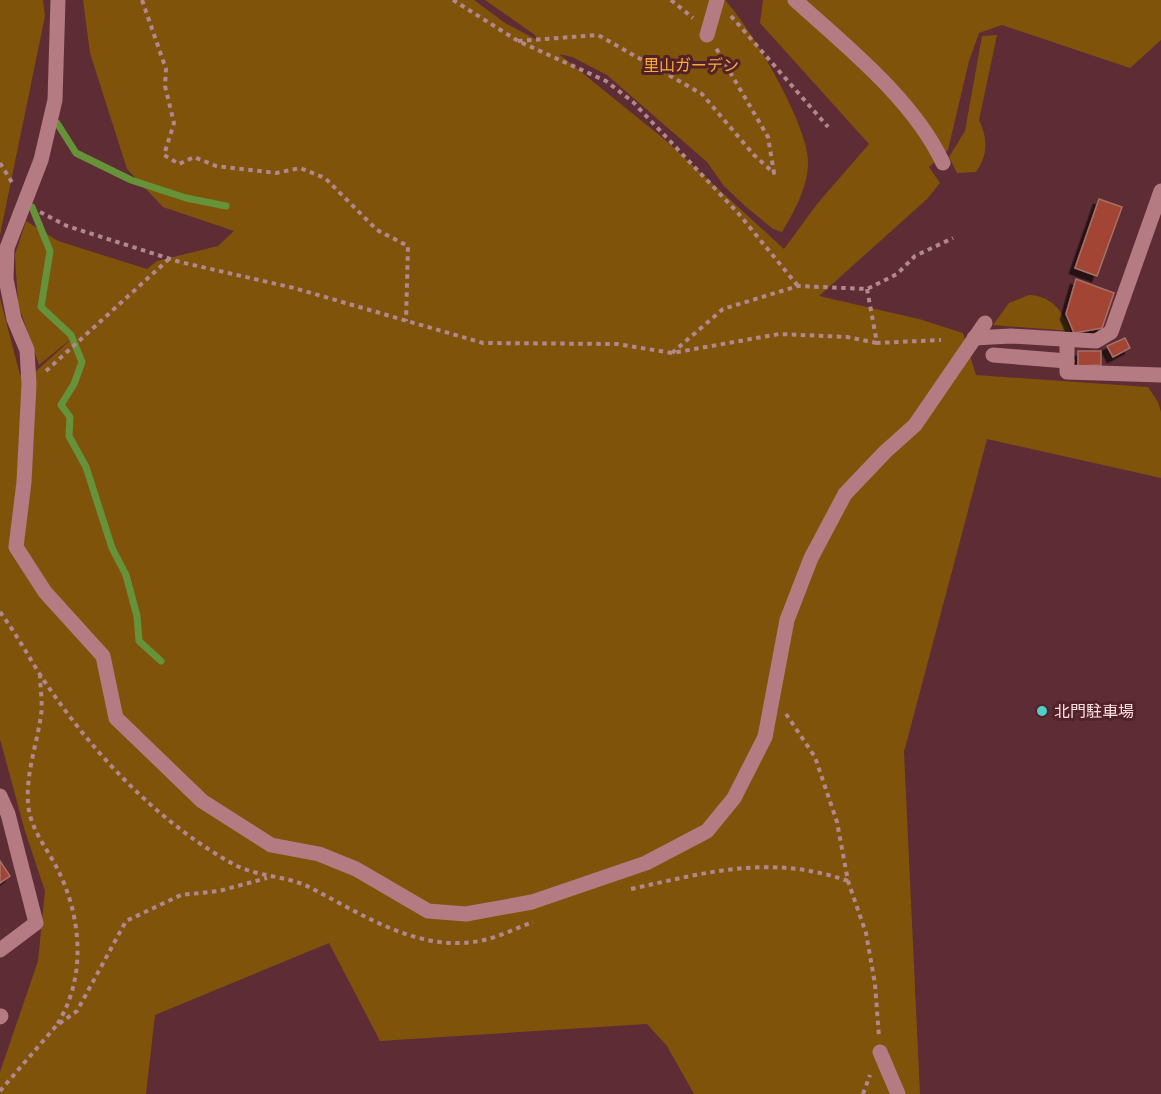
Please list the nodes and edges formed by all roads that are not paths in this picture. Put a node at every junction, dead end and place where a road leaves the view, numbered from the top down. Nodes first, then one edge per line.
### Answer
1 (58, 0) edge
2 (795, 0) edge
3 (721, 4) edge
4 (707, 36) road end
5 (943, 163) dead end
6 (1161, 190) edge
7 (985, 323) dead end
8 (974, 338) junction
9 (1067, 340) junction
10 (993, 355) dead end
11 (1067, 361) junction
12 (1161, 375) edge
13 (0, 796) edge
14 (0, 950) edge
15 (880, 1052) road end
16 (898, 1094) edge

1 - 8 street
2 - 5 street
3 - 4 street
6 - 9 street
7 - 8 street
8 - 9 street
9 - 11 street
10 - 11 street
11 - 12 street
13 - 14 street
15 - 16 street

